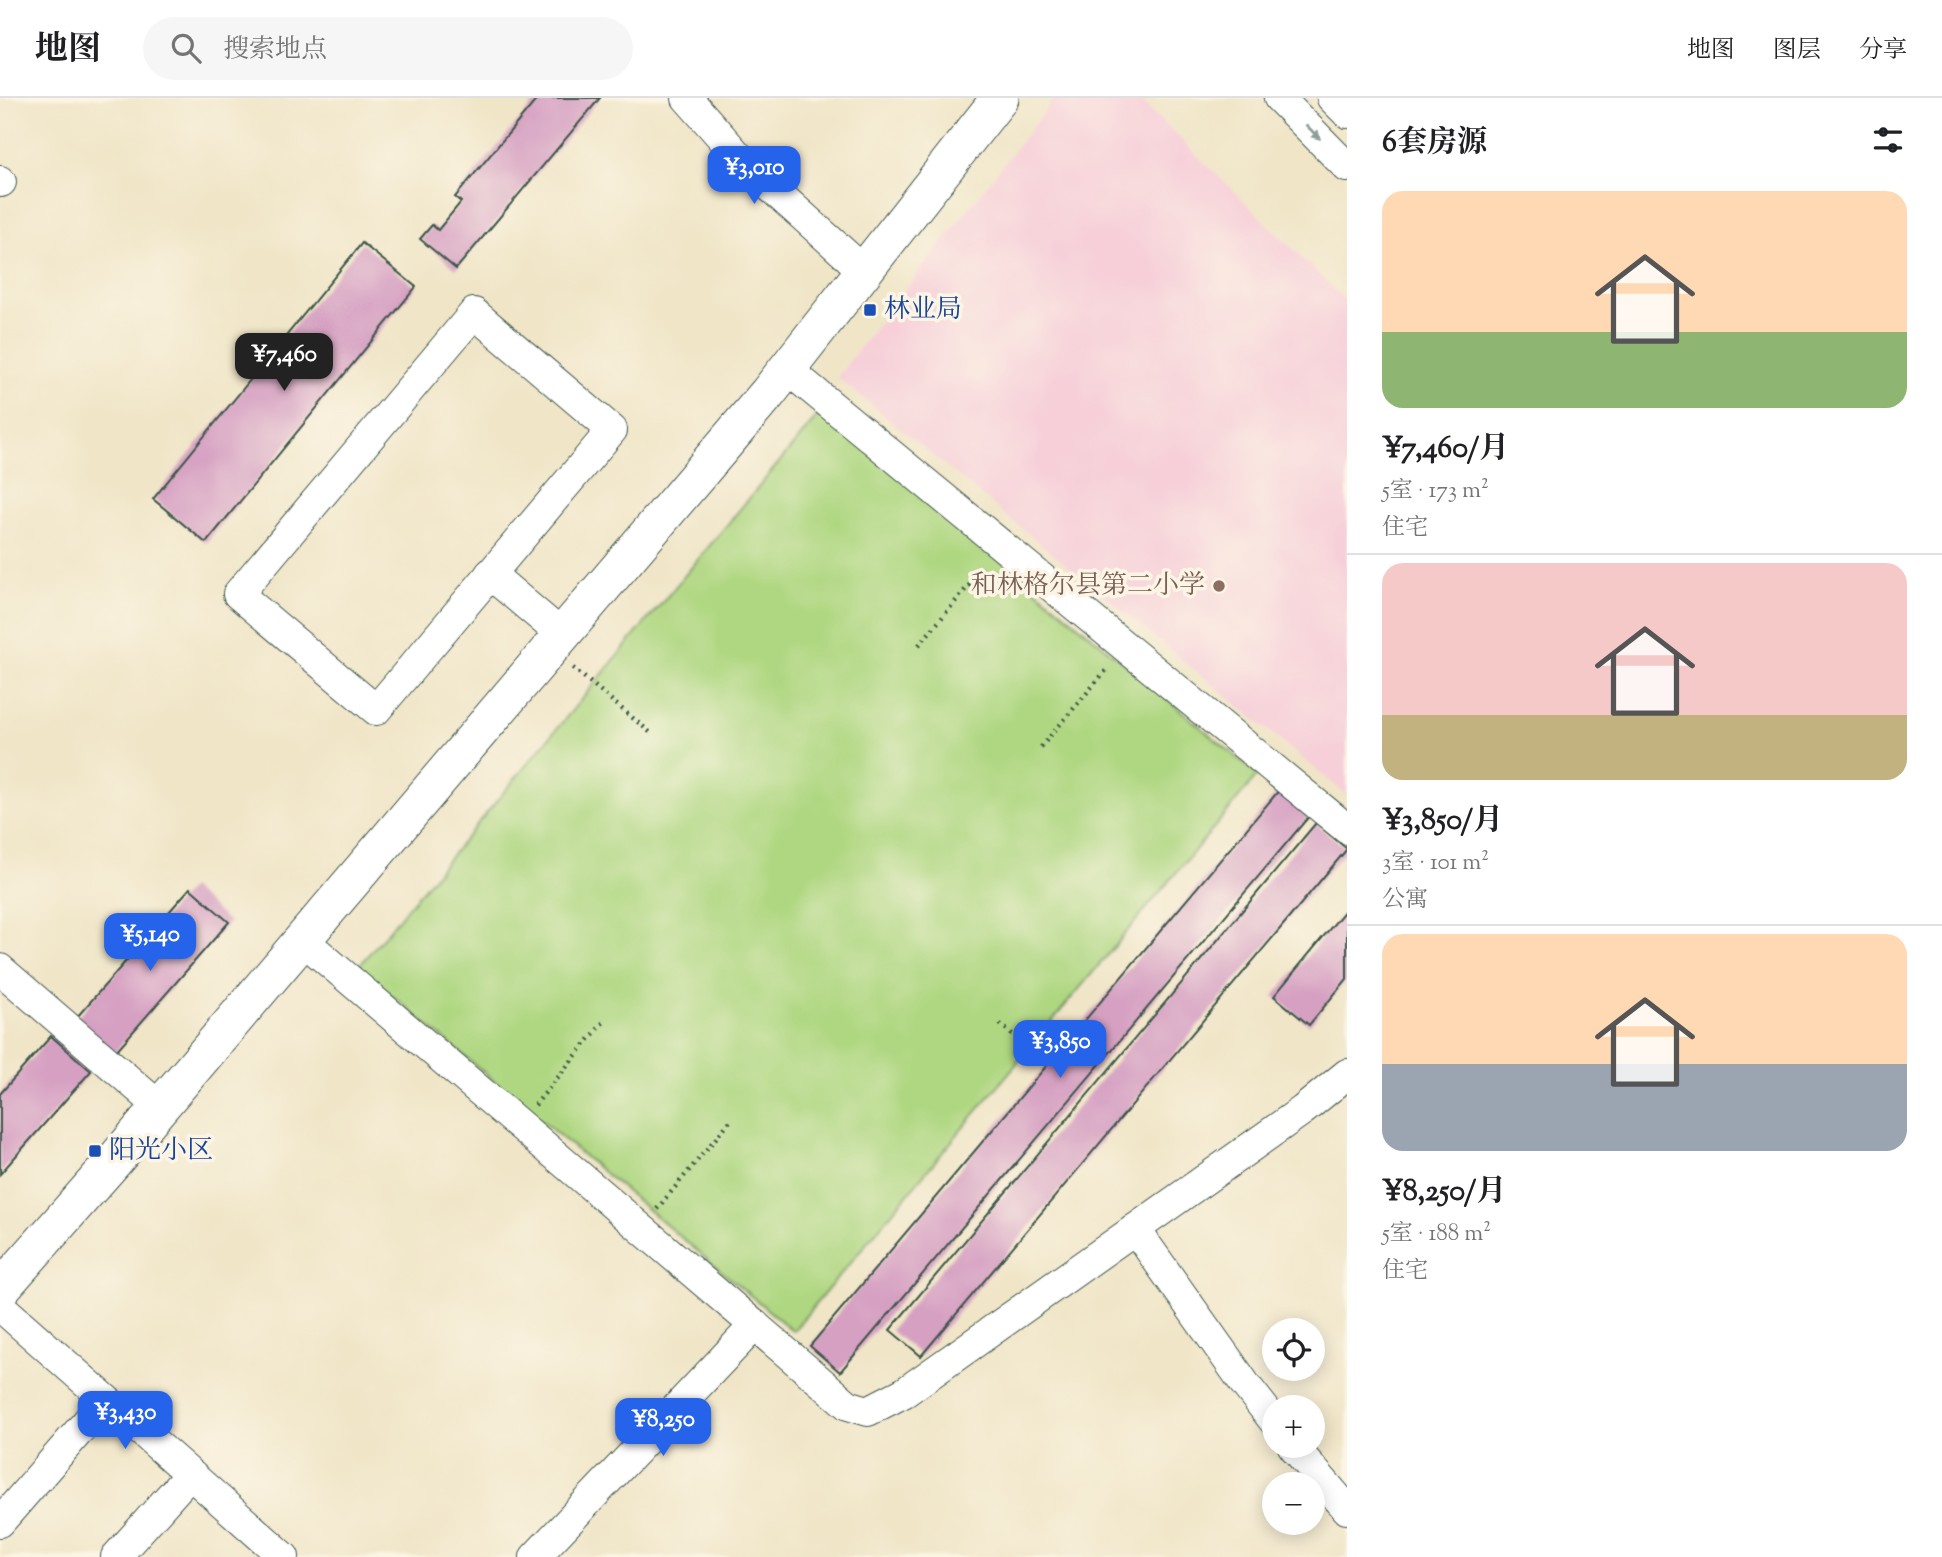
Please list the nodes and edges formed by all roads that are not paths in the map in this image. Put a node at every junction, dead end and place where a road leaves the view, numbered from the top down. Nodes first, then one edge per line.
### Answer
1 (687, 98) edge
2 (1000, 98) edge
3 (1279, 98) edge
4 (1332, 98) edge
5 (1347, 113) edge
6 (1347, 167) edge
7 (864, 271) junction
8 (787, 369) junction
9 (490, 574) junction
10 (556, 642) junction
11 (1347, 829) edge
12 (303, 940) junction
13 (0, 969) edge
14 (1347, 1074) edge
15 (160, 1107) junction
16 (1135, 1229) junction
17 (0, 1290) edge
18 (0, 1306) edge
19 (754, 1325) junction
20 (106, 1400) junction
21 (1262, 1406) edge
22 (1303, 1458) edge
23 (190, 1474) junction
24 (1347, 1509) edge
25 (0, 1522) edge
26 (270, 1552) edge
27 (116, 1557) edge
28 (535, 1557) edge

1 - 7 street
2 - 7 main road
3 -> 6 street
4 - 5 street
7 - 8 main road
8 - 10 main road
8 - 11 street
9 - 9 street
9 - 10 street
10 - 12 main road
12 - 15 main road
12 - 19 street
13 - 15 street
14 - 16 street
15 - 17 main road
16 - 19 street
16 - 21 street
18 - 20 street
19 - 28 street
20 - 23 street
20 - 25 street
22 - 24 street
23 - 26 street
23 - 27 street

